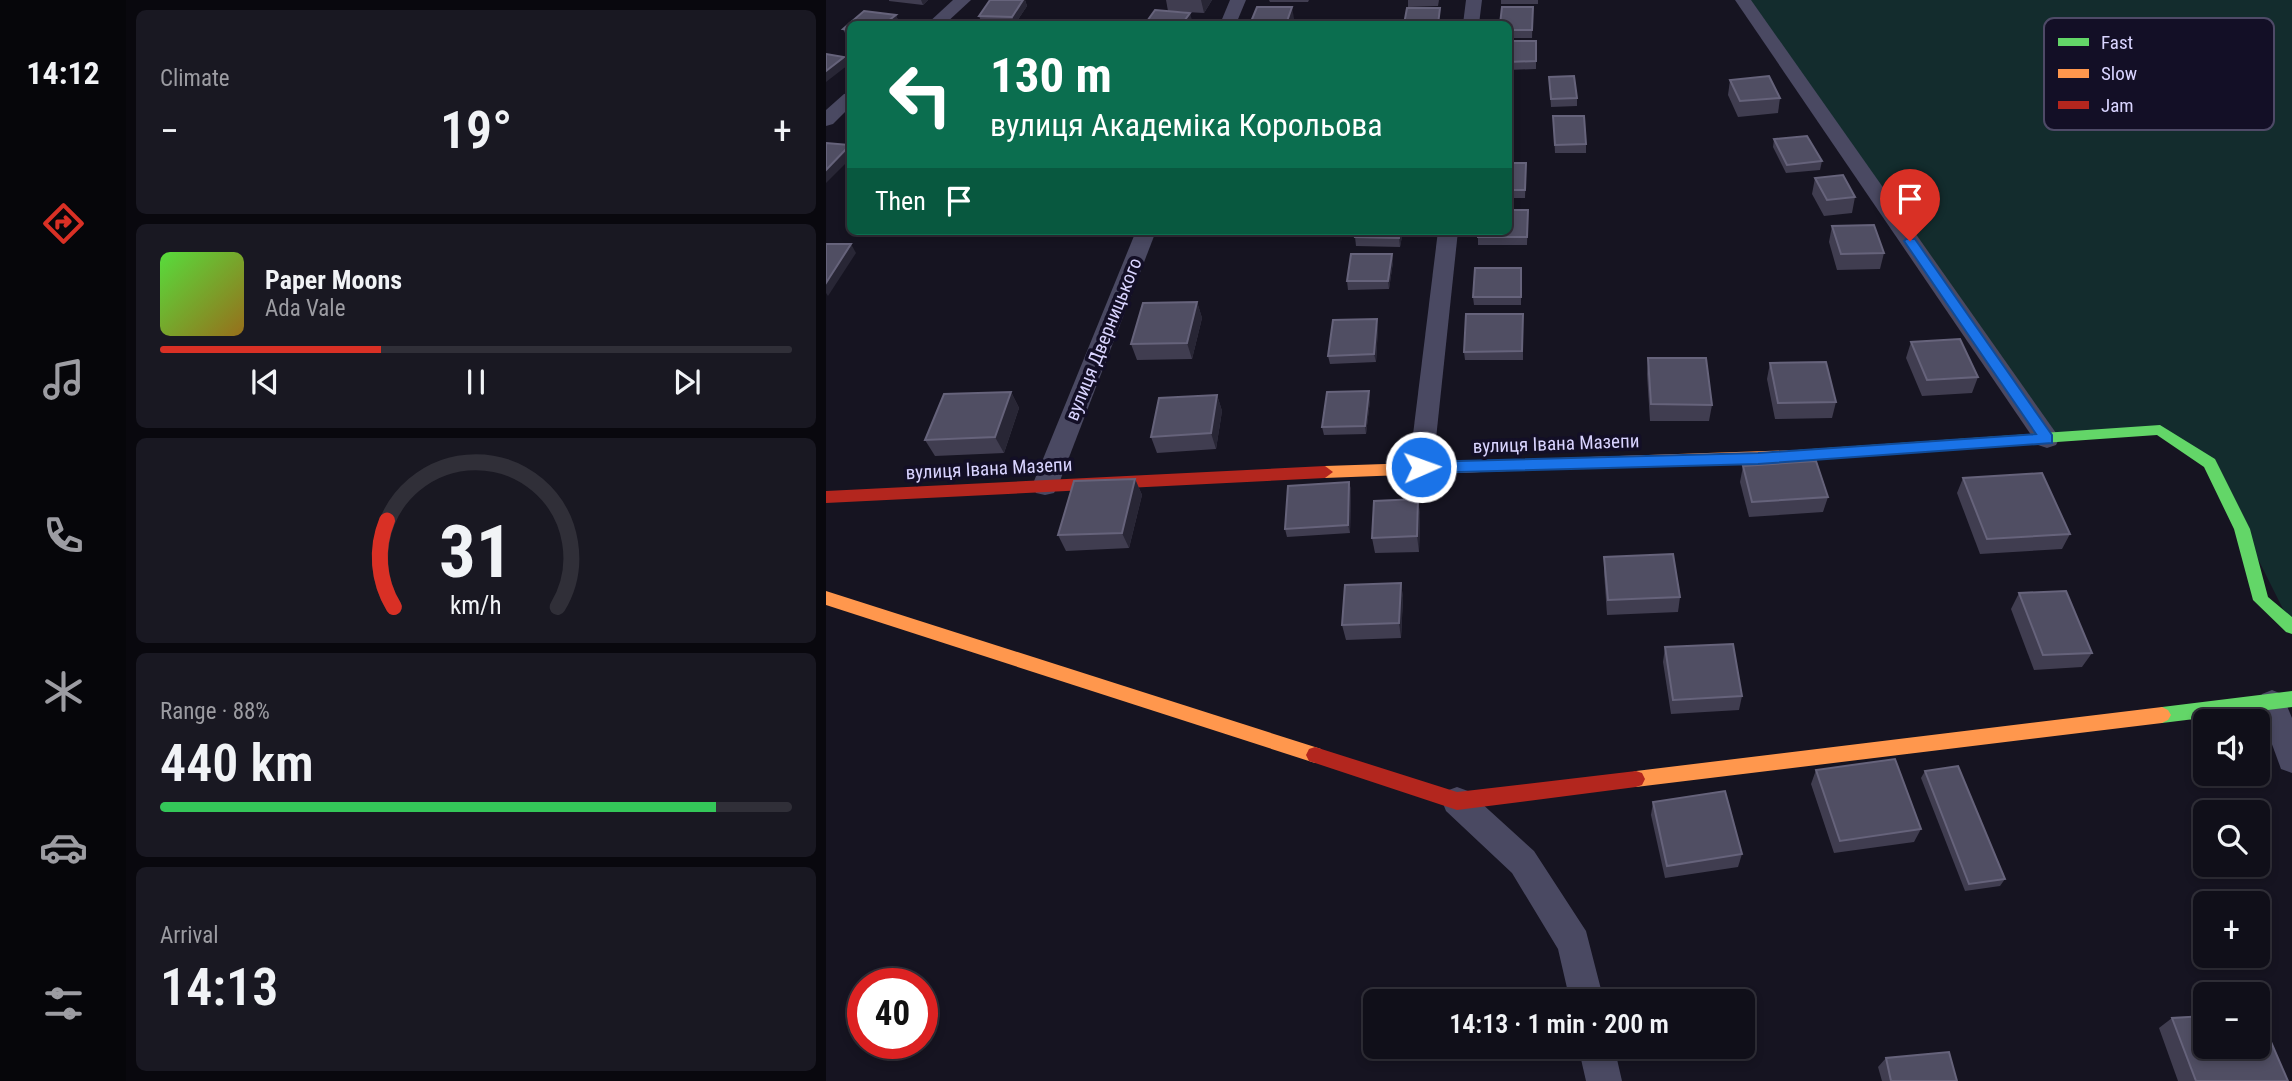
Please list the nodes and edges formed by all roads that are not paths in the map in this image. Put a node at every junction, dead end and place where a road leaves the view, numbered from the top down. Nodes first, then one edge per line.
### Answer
1 (963, 0) edge
2 (1238, 0) edge
3 (1474, 0) edge
4 (1743, 0) edge
5 (938, 21) edge
6 (1229, 21) edge
7 (1471, 21) edge
8 (847, 101) edge
9 (826, 120) edge
10 (1144, 235) edge
11 (1448, 235) edge
12 (2047, 439) junction
13 (1421, 467) junction
14 (1045, 486) junction
15 (827, 497) edge
16 (826, 598) edge
17 (2292, 627) edge
18 (2282, 701) edge
19 (2292, 759) edge
20 (1457, 801) junction
21 (1584, 989) edge
22 (1599, 1059) edge
23 (1604, 1081) edge

1 - 5 street
2 - 6 street
3 - 7 street
4 - 12 street
8 - 9 street
10 - 14 street, вулиця Дверницького
11 - 13 street
12 - 13 street, вулиця Івана Мазепи
12 - 17 street, вулиця Івана Мазепи
13 - 14 street, вулиця Івана Мазепи
14 - 15 street, вулиця Івана Мазепи
16 - 20 street
18 - 19 street
18 - 20 street
20 - 21 street
22 - 23 street

